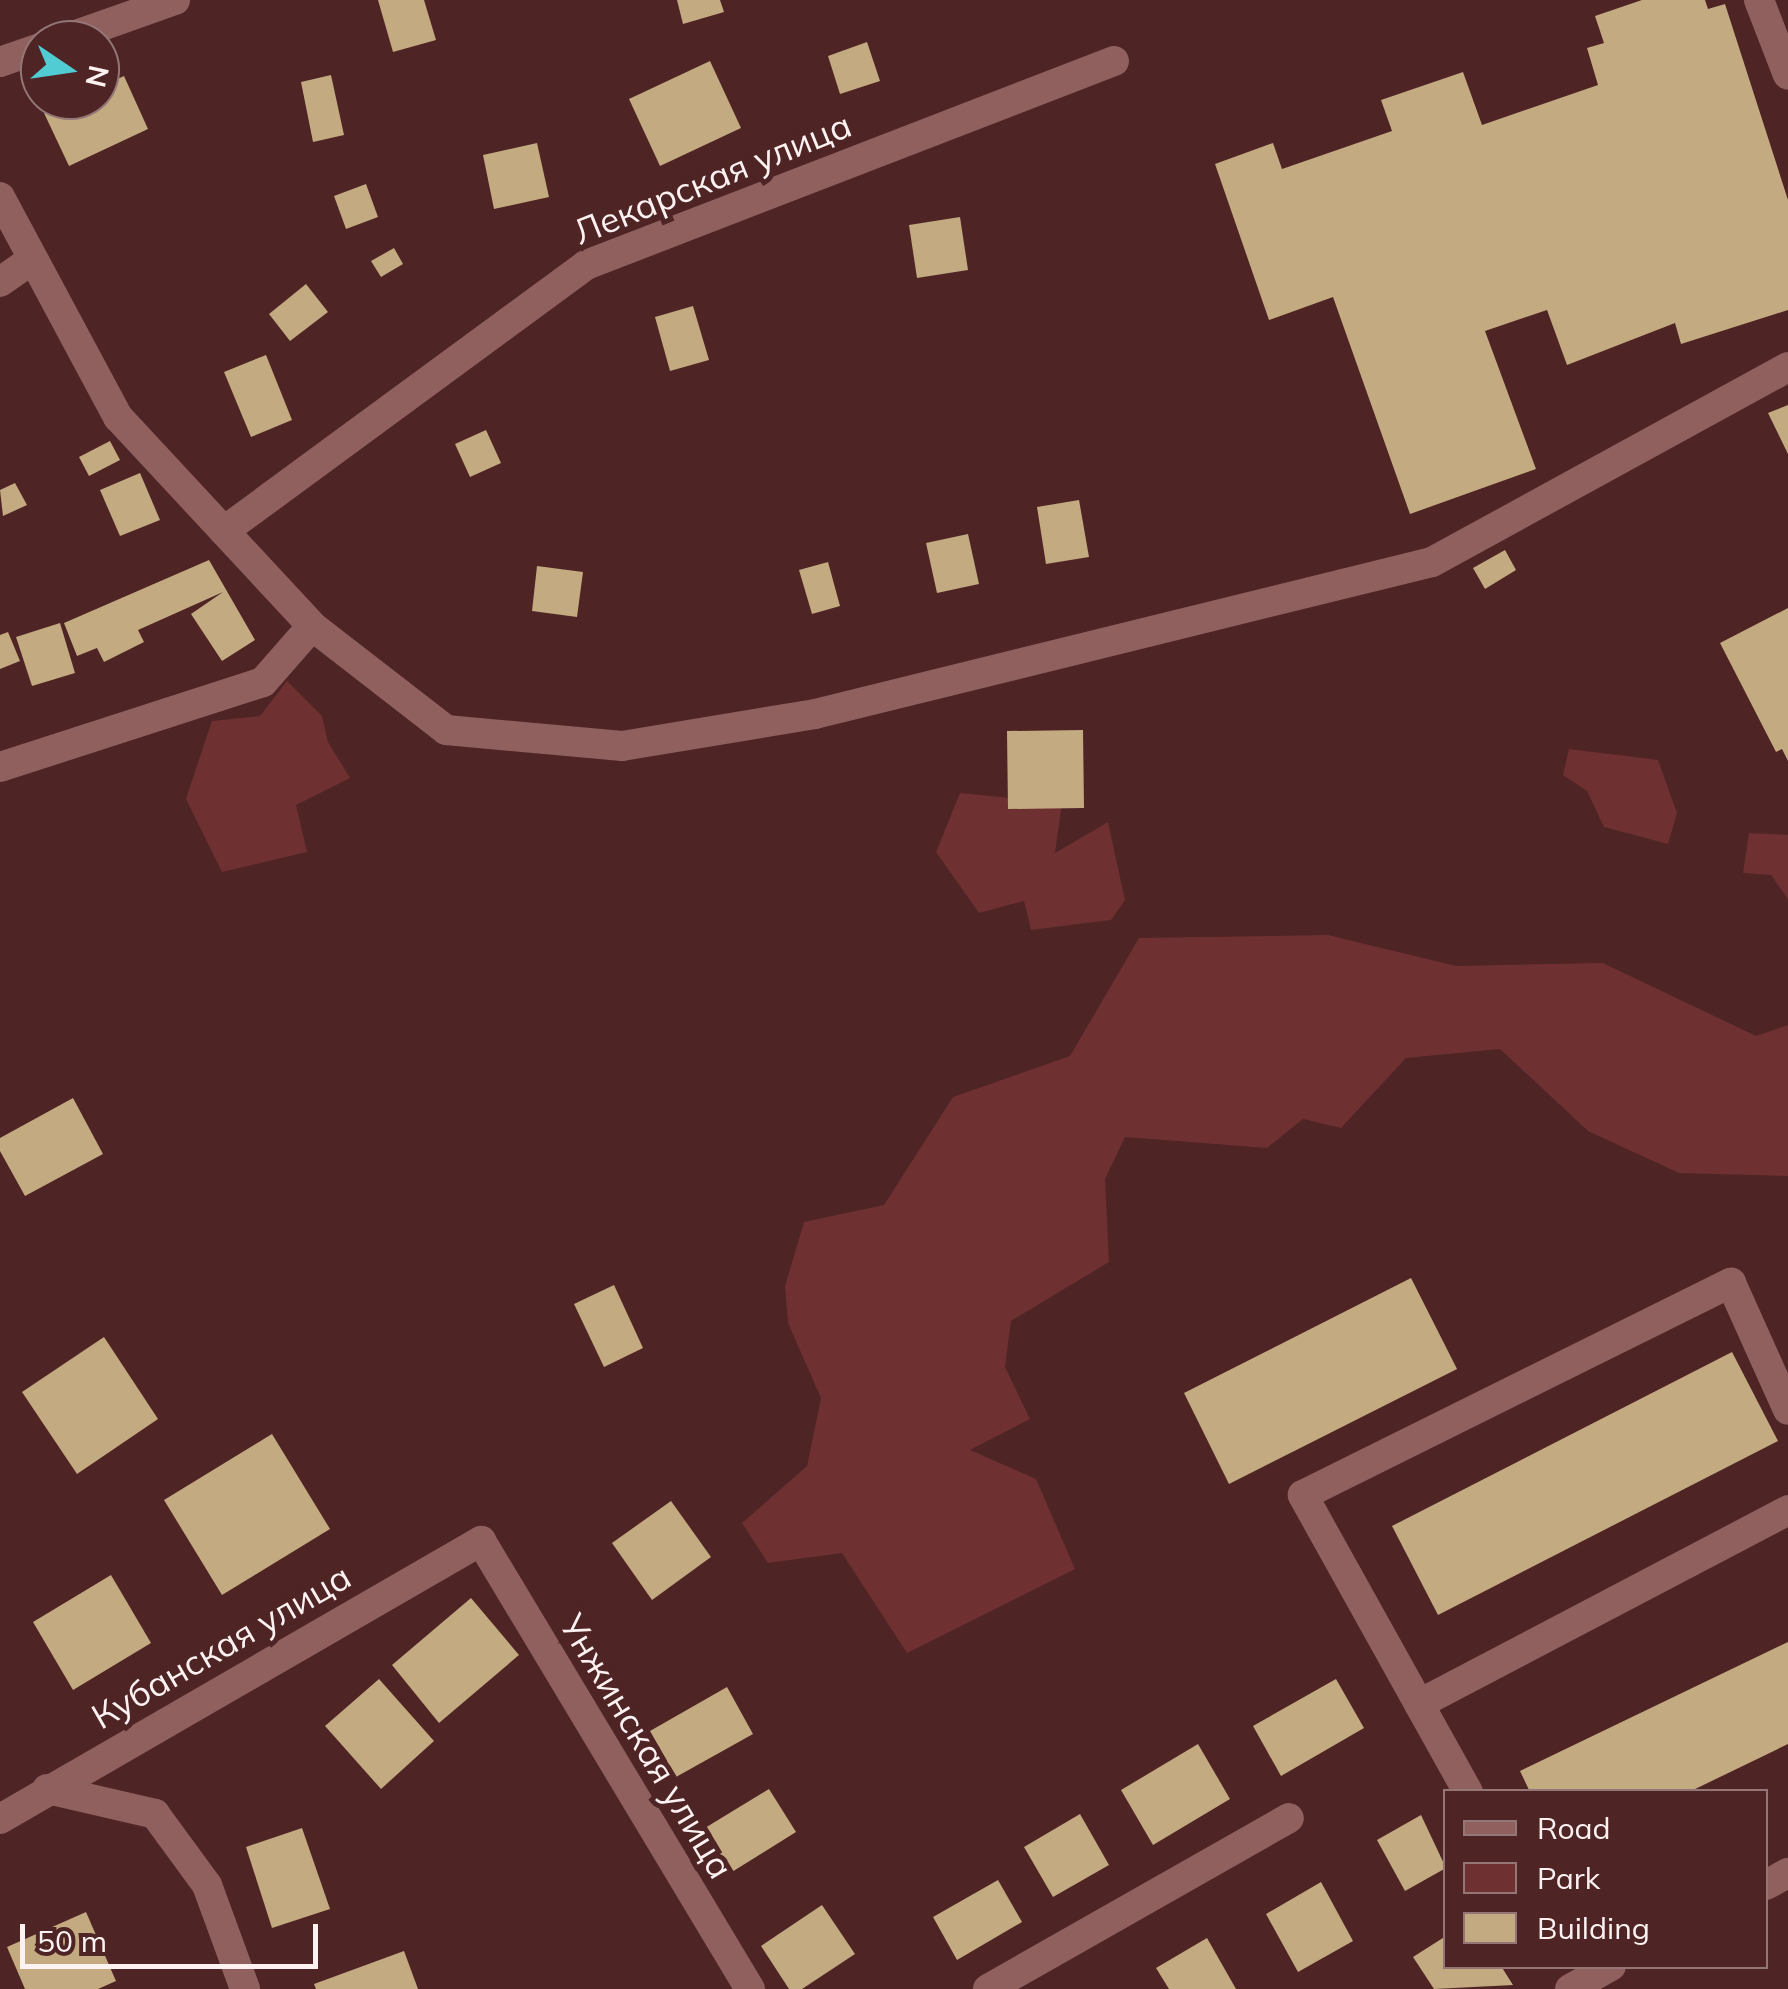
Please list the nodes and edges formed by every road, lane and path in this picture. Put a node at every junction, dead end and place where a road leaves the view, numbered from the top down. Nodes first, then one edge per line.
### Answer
1 (176, 0) edge
2 (1759, 0) edge
3 (119, 20) edge
4 (1114, 61) dead end
5 (1788, 75) edge
6 (0, 197) edge
7 (33, 258) junction
8 (0, 282) edge
9 (1788, 367) edge
10 (224, 531) junction
11 (312, 626) junction
12 (0, 767) edge
13 (1788, 1410) edge
14 (1788, 1510) edge
15 (481, 1541) joint
16 (1420, 1704) junction
17 (47, 1788) junction
18 (1466, 1789) edge
19 (1289, 1818) dead end
20 (0, 1819) edge
21 (1604, 1969) edge
22 (1572, 1982) edge
23 (245, 1989) edge
24 (750, 1989) edge
25 (988, 1989) edge

1 - 3 street
2 - 5 street
4 - 10 street, Лекарская улица
6 - 7 street
7 - 8 street
7 - 10 street
9 - 11 street
10 - 11 street
11 - 12 street
13 - 16 street
14 - 16 street
15 - 17 street, Кубанская улица
15 - 24 street, Унжинская улица
16 - 18 street
17 - 20 street, Кубанская улица
17 - 23 street
19 - 25 street
21 - 22 street

